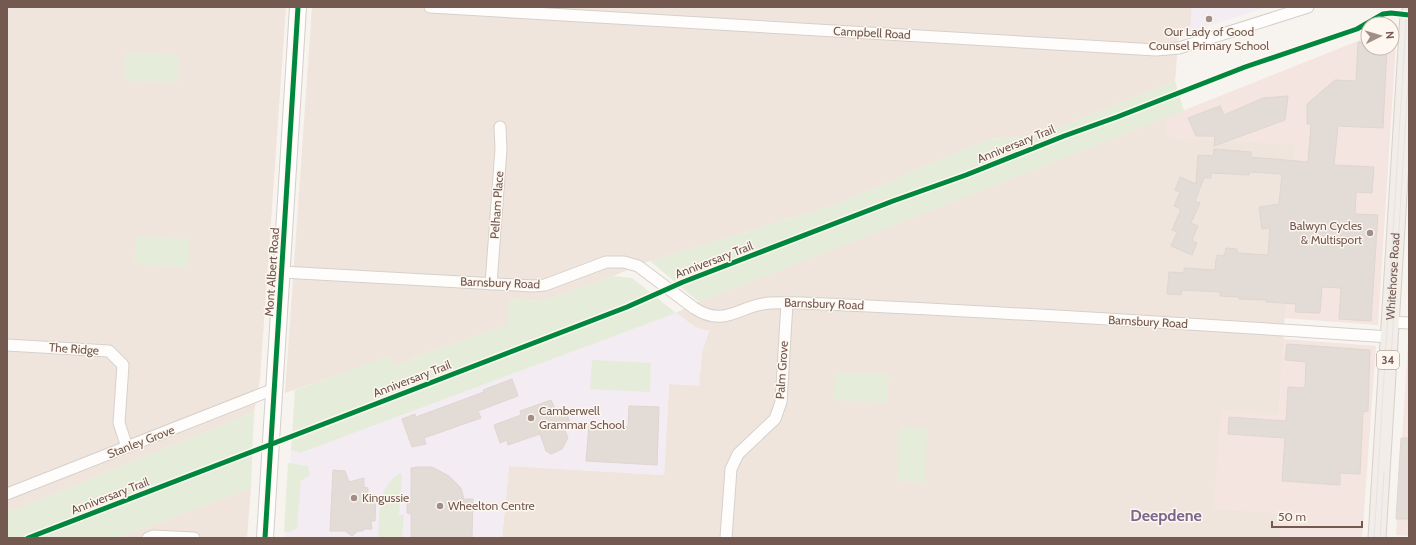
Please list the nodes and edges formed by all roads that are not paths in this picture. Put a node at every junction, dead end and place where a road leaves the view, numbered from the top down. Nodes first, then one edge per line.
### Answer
1 (298, 7) edge
2 (430, 7) edge
3 (1308, 7) edge
4 (1409, 15) edge
5 (1406, 126) edge
6 (500, 127) dead end
7 (282, 272) junction
8 (491, 284) junction
9 (787, 303) junction
10 (1409, 323) edge
11 (1390, 329) junction
12 (7, 344) edge
13 (274, 397) junction
14 (127, 447) junction
15 (7, 494) edge
16 (148, 538) edge
17 (194, 538) edge
18 (265, 538) edge
19 (726, 538) edge
20 (1377, 538) edge

1 - 7 main road, Mont Albert Road
2 - 3 street, Campbell Road
4 - 5 main road, Whitehorse Road / 34
5 - 11 main road, Whitehorse Road / 34
6 - 8 street, Pelham Place
7 - 8 street, Barnsbury Road
7 - 13 main road, Mont Albert Road
8 - 9 street, Barnsbury Road
9 - 11 street, Barnsbury Road
9 - 19 street, Palm Grove
10 - 11 street, Barnsbury Road
11 - 20 main road, Whitehorse Road / 34
12 - 14 street, The Ridge
13 - 14 street, Stanley Grove
13 - 18 main road, Mont Albert Road
14 - 15 street, Stanley Grove
16 - 17 street

